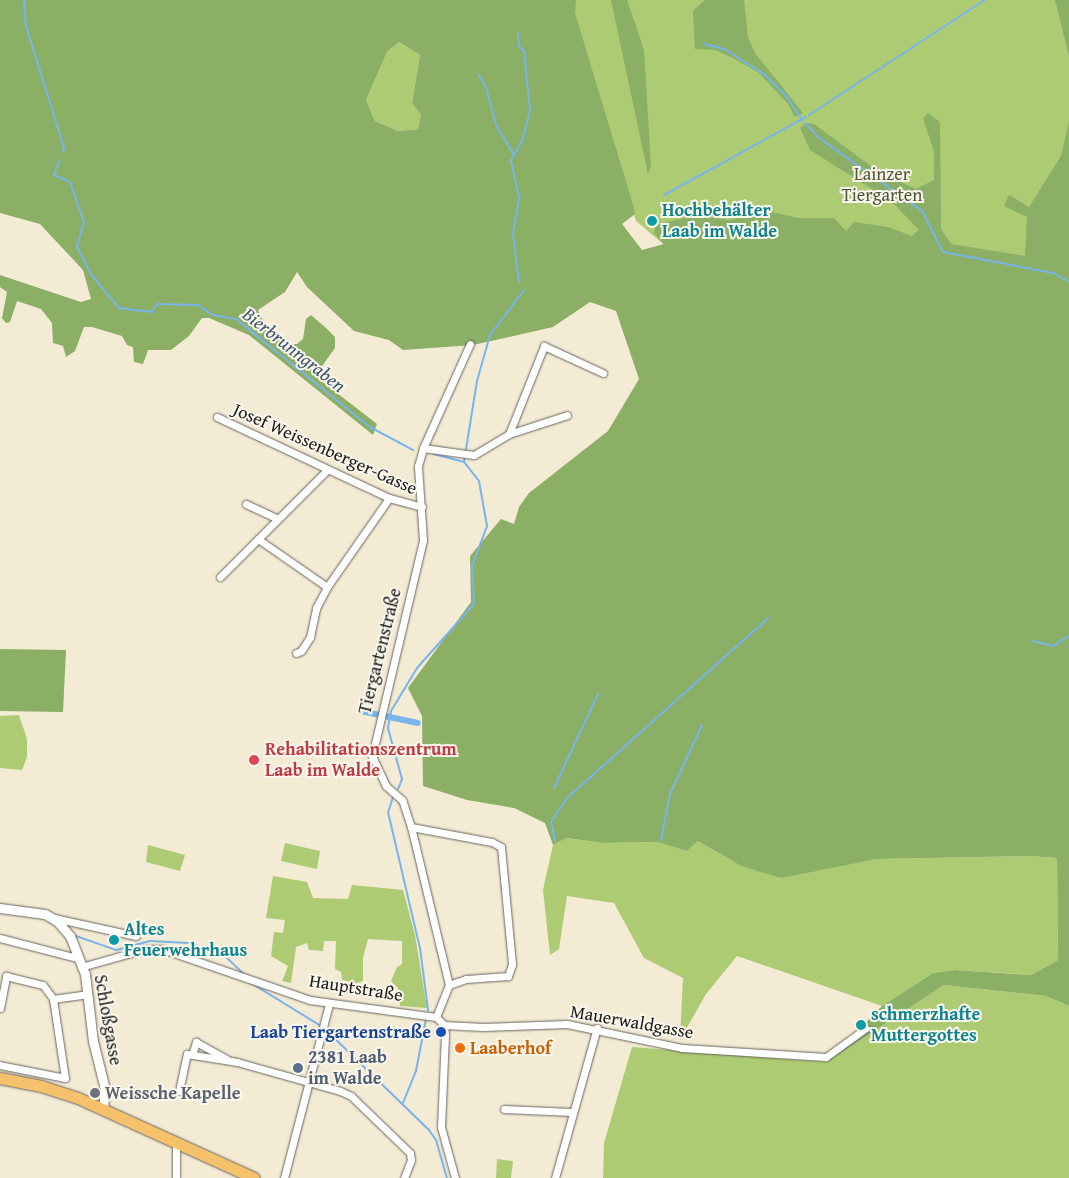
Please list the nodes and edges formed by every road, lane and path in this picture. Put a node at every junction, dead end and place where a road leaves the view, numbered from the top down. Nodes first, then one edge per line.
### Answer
1 (470, 344) dead end
2 (603, 373) dead end
3 (567, 415) dead end
4 (217, 416) dead end
5 (509, 434) junction
6 (423, 448) junction
7 (327, 470) junction
8 (389, 498) junction
9 (246, 504) dead end
10 (422, 507) junction
11 (278, 519) junction
12 (258, 539) junction
13 (220, 577) dead end
14 (327, 587) junction
15 (296, 653) dead end
16 (411, 827) junction
17 (0, 908) edge
18 (54, 918) junction
19 (136, 936) dead end
20 (0, 938) edge
21 (77, 958) junction
22 (81, 967) junction
23 (448, 986) junction
24 (87, 994) junction
25 (53, 999) junction
26 (329, 1004) junction
27 (0, 1008) edge
28 (436, 1017) junction
29 (444, 1025) junction
30 (596, 1028) junction
31 (866, 1028) dead end
32 (192, 1055) junction
33 (237, 1062) junction
34 (0, 1065) edge
35 (0, 1078) edge
36 (308, 1084) junction
37 (179, 1091) dead end
38 (103, 1109) junction
39 (504, 1109) dead end
40 (571, 1112) junction
41 (176, 1141) junction
42 (176, 1178) edge
43 (254, 1178) edge
44 (284, 1178) edge
45 (404, 1178) edge
46 (455, 1178) edge
47 (555, 1178) edge

1 - 6 street, Tiergartenstraße
2 - 5 street
3 - 5 street
4 - 7 street, Josef Weissenberger-Gasse
5 - 6 street
6 - 10 street, Tiergartenstraße
7 - 8 street, Josef Weissenberger-Gasse
7 - 11 street
8 - 10 street, Josef Weissenberger-Gasse
8 - 14 street
9 - 11 street
10 - 16 street, Tiergartenstraße
11 - 12 street
12 - 13 street
12 - 14 street
14 - 15 street
16 - 23 street, Tiergartenstraße
16 - 23 street
17 - 18 street
18 - 19 street
18 - 21 street
20 - 21 street
21 - 22 street
22 - 24 street, Schloßgasse
22 - 26 street, Hauptstraße
23 - 28 street
24 - 25 street
24 - 38 street, Schloßgasse
25 - 27 street
25 - 34 street
26 - 28 street, Hauptstraße
26 - 36 street
28 - 29 street
29 - 30 street, Mauerwaldgasse
29 - 46 street
30 - 31 street, Mauerwaldgasse
30 - 40 street
32 - 33 street
32 - 33 street
32 - 37 street
33 - 36 street
35 - 38 main road
36 - 44 street
36 - 45 street
38 - 41 main road
39 - 40 street
40 - 47 street
41 - 42 street
41 - 43 main road

